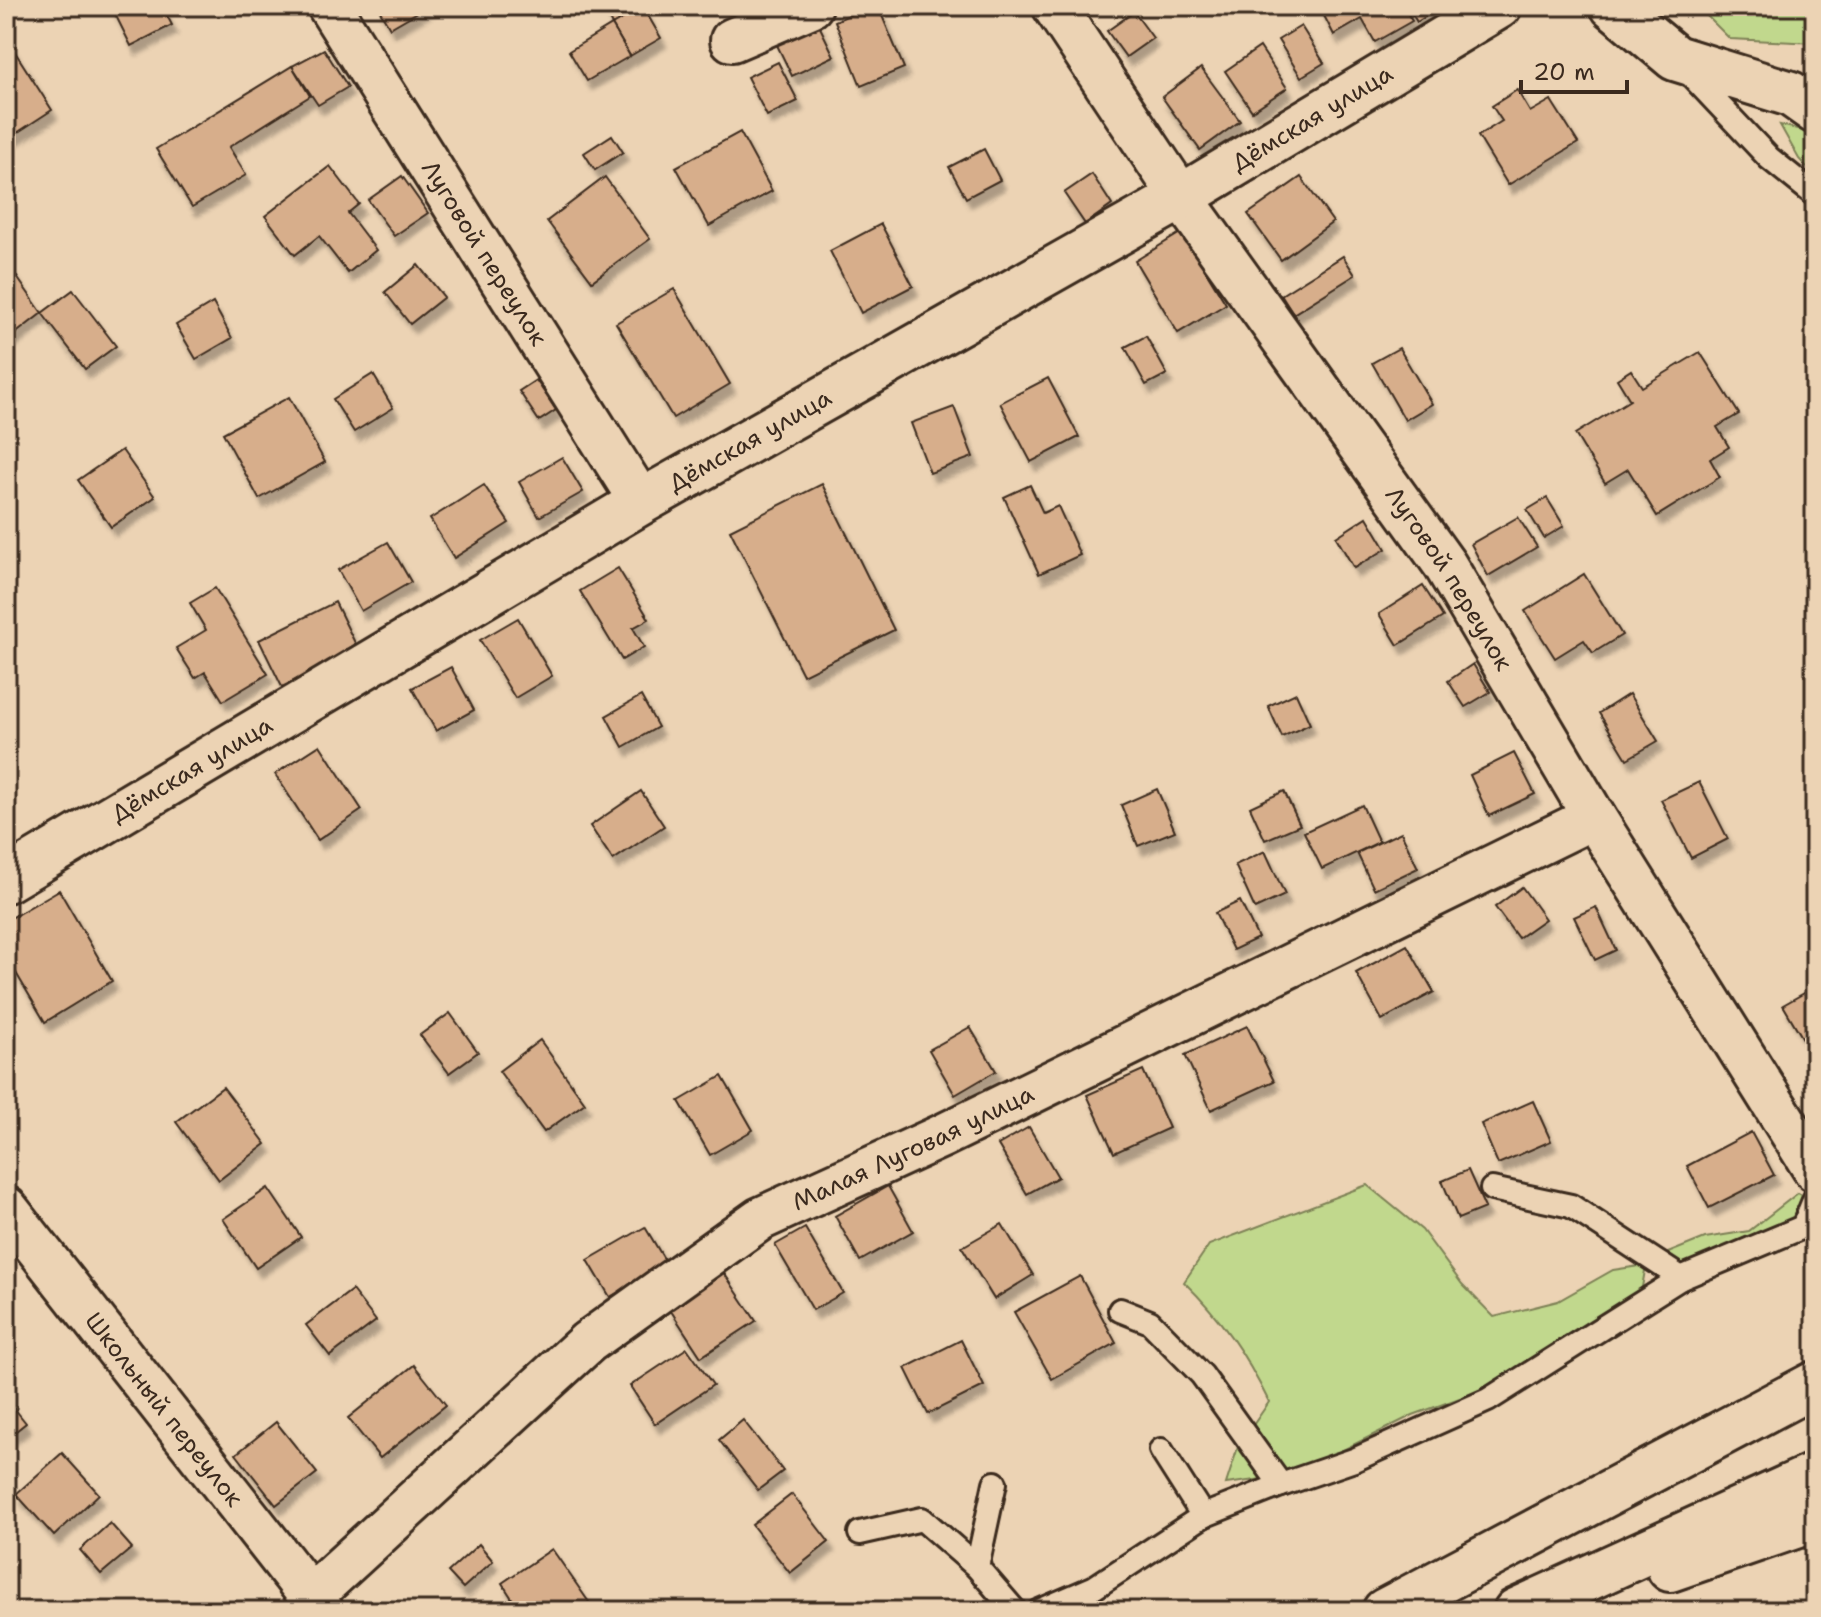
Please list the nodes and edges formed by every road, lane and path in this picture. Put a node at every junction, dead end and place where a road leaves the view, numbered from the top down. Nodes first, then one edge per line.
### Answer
1 (329, 6) edge
2 (811, 6) edge
3 (1054, 6) edge
4 (1499, 6) edge
5 (1613, 6) edge
6 (732, 40) dead end
7 (1675, 58) junction
8 (1815, 111) edge
9 (1815, 195) edge
10 (1181, 197) junction
11 (641, 502) junction
12 (1594, 817) junction
13 (6, 880) edge
14 (1815, 1170) edge
15 (1492, 1189) dead end
16 (1815, 1198) edge
17 (6, 1208) edge
18 (1681, 1278) junction
19 (1120, 1310) dead end
20 (1815, 1384) edge
21 (1161, 1450) dead end
22 (1815, 1475) edge
23 (995, 1483) dead end
24 (1281, 1485) junction
25 (1203, 1516) junction
26 (1815, 1519) edge
27 (860, 1533) dead end
28 (977, 1567) junction
29 (317, 1604) edge
30 (1015, 1611) edge
31 (1039, 1611) edge
32 (1385, 1611) edge
33 (1516, 1611) edge
34 (1549, 1611) edge

1 - 11 street, Луговой переулок
2 - 6 street
3 - 10 street, Луговой переулок
4 - 10 street, Дёмская улица
5 - 7 street
7 - 8 street
7 - 9 lane
10 - 11 street, Дёмская улица
10 - 12 street, Луговой переулок
11 - 13 street, Дёмская улица
12 - 14 street, Луговой переулок
12 - 29 street, Малая Луговая улица
15 - 18 lane
16 - 18 lane
17 - 29 street, Школьный переулок
18 - 24 lane
19 - 24 lane
20 - 32 street
21 - 25 lane
22 - 33 street
23 - 28 lane
24 - 25 lane
25 - 31 lane
26 - 34 street
27 - 28 lane
28 - 30 lane

